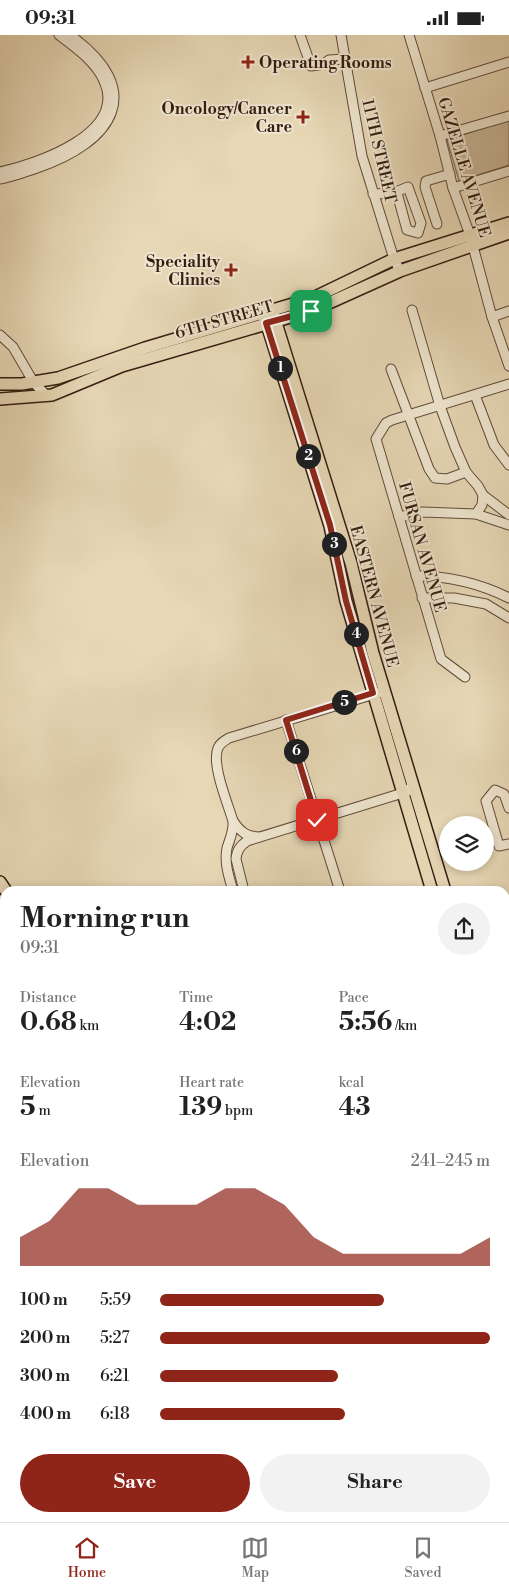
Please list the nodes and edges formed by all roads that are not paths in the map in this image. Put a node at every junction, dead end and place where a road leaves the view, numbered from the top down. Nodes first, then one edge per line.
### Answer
1 (59, 35) edge
2 (300, 35) edge
3 (341, 35) edge
4 (412, 36) edge
5 (73, 38) edge
6 (345, 59) junction
7 (509, 61) edge
8 (425, 88) junction
9 (509, 115) edge
10 (440, 136) junction
11 (509, 171) edge
12 (0, 172) edge
13 (450, 174) junction
14 (0, 179) edge
15 (453, 188) junction
16 (397, 193) junction
17 (373, 194) junction
18 (437, 223) dead end
19 (509, 223) edge
20 (509, 233) edge
21 (471, 240) junction
22 (394, 259) junction
23 (400, 271) junction
24 (412, 310) dead end
25 (509, 311) edge
26 (269, 317) junction
27 (492, 317) junction
28 (0, 335) edge
29 (509, 366) edge
30 (391, 369) dead end
31 (34, 383) junction
32 (0, 384) edge
33 (509, 384) edge
34 (475, 395) junction
35 (47, 396) junction
36 (0, 399) edge
37 (440, 406) junction
38 (408, 415) junction
39 (509, 465) edge
40 (466, 472) junction
41 (483, 495) junction
42 (476, 514) junction
43 (509, 515) edge
44 (398, 517) junction
45 (509, 525) edge
46 (416, 576) junction
47 (422, 598) junction
48 (509, 598) edge
49 (509, 617) edge
50 (465, 677) dead end
51 (373, 693) junction
52 (386, 698) junction
53 (286, 720) junction
54 (412, 782) junction
55 (403, 793) junction
56 (509, 808) edge
57 (317, 820) junction
58 (233, 821) junction
59 (262, 837) junction
60 (509, 844) edge
61 (232, 886) edge
62 (243, 886) edge
63 (338, 886) edge
64 (431, 886) edge
65 (444, 886) edge

1 - 5 street
2 - 6 street
3 - 6 street, 11TH STREET
4 - 8 street, GAZELLE AVENUE
5 - 12 street
5 - 14 street
6 - 17 street, 11TH STREET
7 - 8 street
8 - 10 street, GAZELLE AVENUE
9 - 10 street
10 - 13 street, GAZELLE AVENUE
11 - 15 street
13 - 15 street, GAZELLE AVENUE
13 - 18 street
15 - 21 street, GAZELLE AVENUE
16 - 16 street
16 - 17 street
17 - 22 street, 11TH STREET
19 - 21 main road, 6TH STREET
20 - 21 main road, 6TH STREET
21 - 22 main road, 6TH STREET
21 - 23 main road, 6TH STREET
21 - 27 street, GAZELLE AVENUE
22 - 23 street, 11TH STREET
22 - 26 main road, 6TH STREET
23 - 26 main road, 6TH STREET
24 - 37 street
25 - 27 street
26 - 31 main road, 6TH STREET
26 - 35 main road, 6TH STREET
26 - 51 main road, EASTERN AVENUE
26 - 52 main road, EASTERN AVENUE
27 - 29 street, GAZELLE AVENUE
28 - 31 street
30 - 38 street
31 - 32 main road, 6TH STREET
31 - 35 street
33 - 34 street
34 - 37 street
34 - 39 street
35 - 36 main road, 6TH STREET
37 - 38 street
37 - 40 street
38 - 40 street
38 - 44 street, FURSAN AVENUE
40 - 41 street
41 - 42 street
41 - 43 street
42 - 44 street
42 - 45 street
44 - 46 street, FURSAN AVENUE
46 - 47 street, FURSAN AVENUE
46 - 48 street
47 - 49 street
47 - 50 street, FURSAN AVENUE
51 - 52 street
51 - 53 street
51 - 55 main road, EASTERN AVENUE
52 - 54 main road, EASTERN AVENUE
53 - 57 street
53 - 58 street
54 - 55 street
54 - 65 main road, EASTERN AVENUE
55 - 57 street
55 - 64 main road, EASTERN AVENUE
56 - 60 street
57 - 59 street
57 - 63 street
58 - 59 street
58 - 61 street
59 - 62 street

